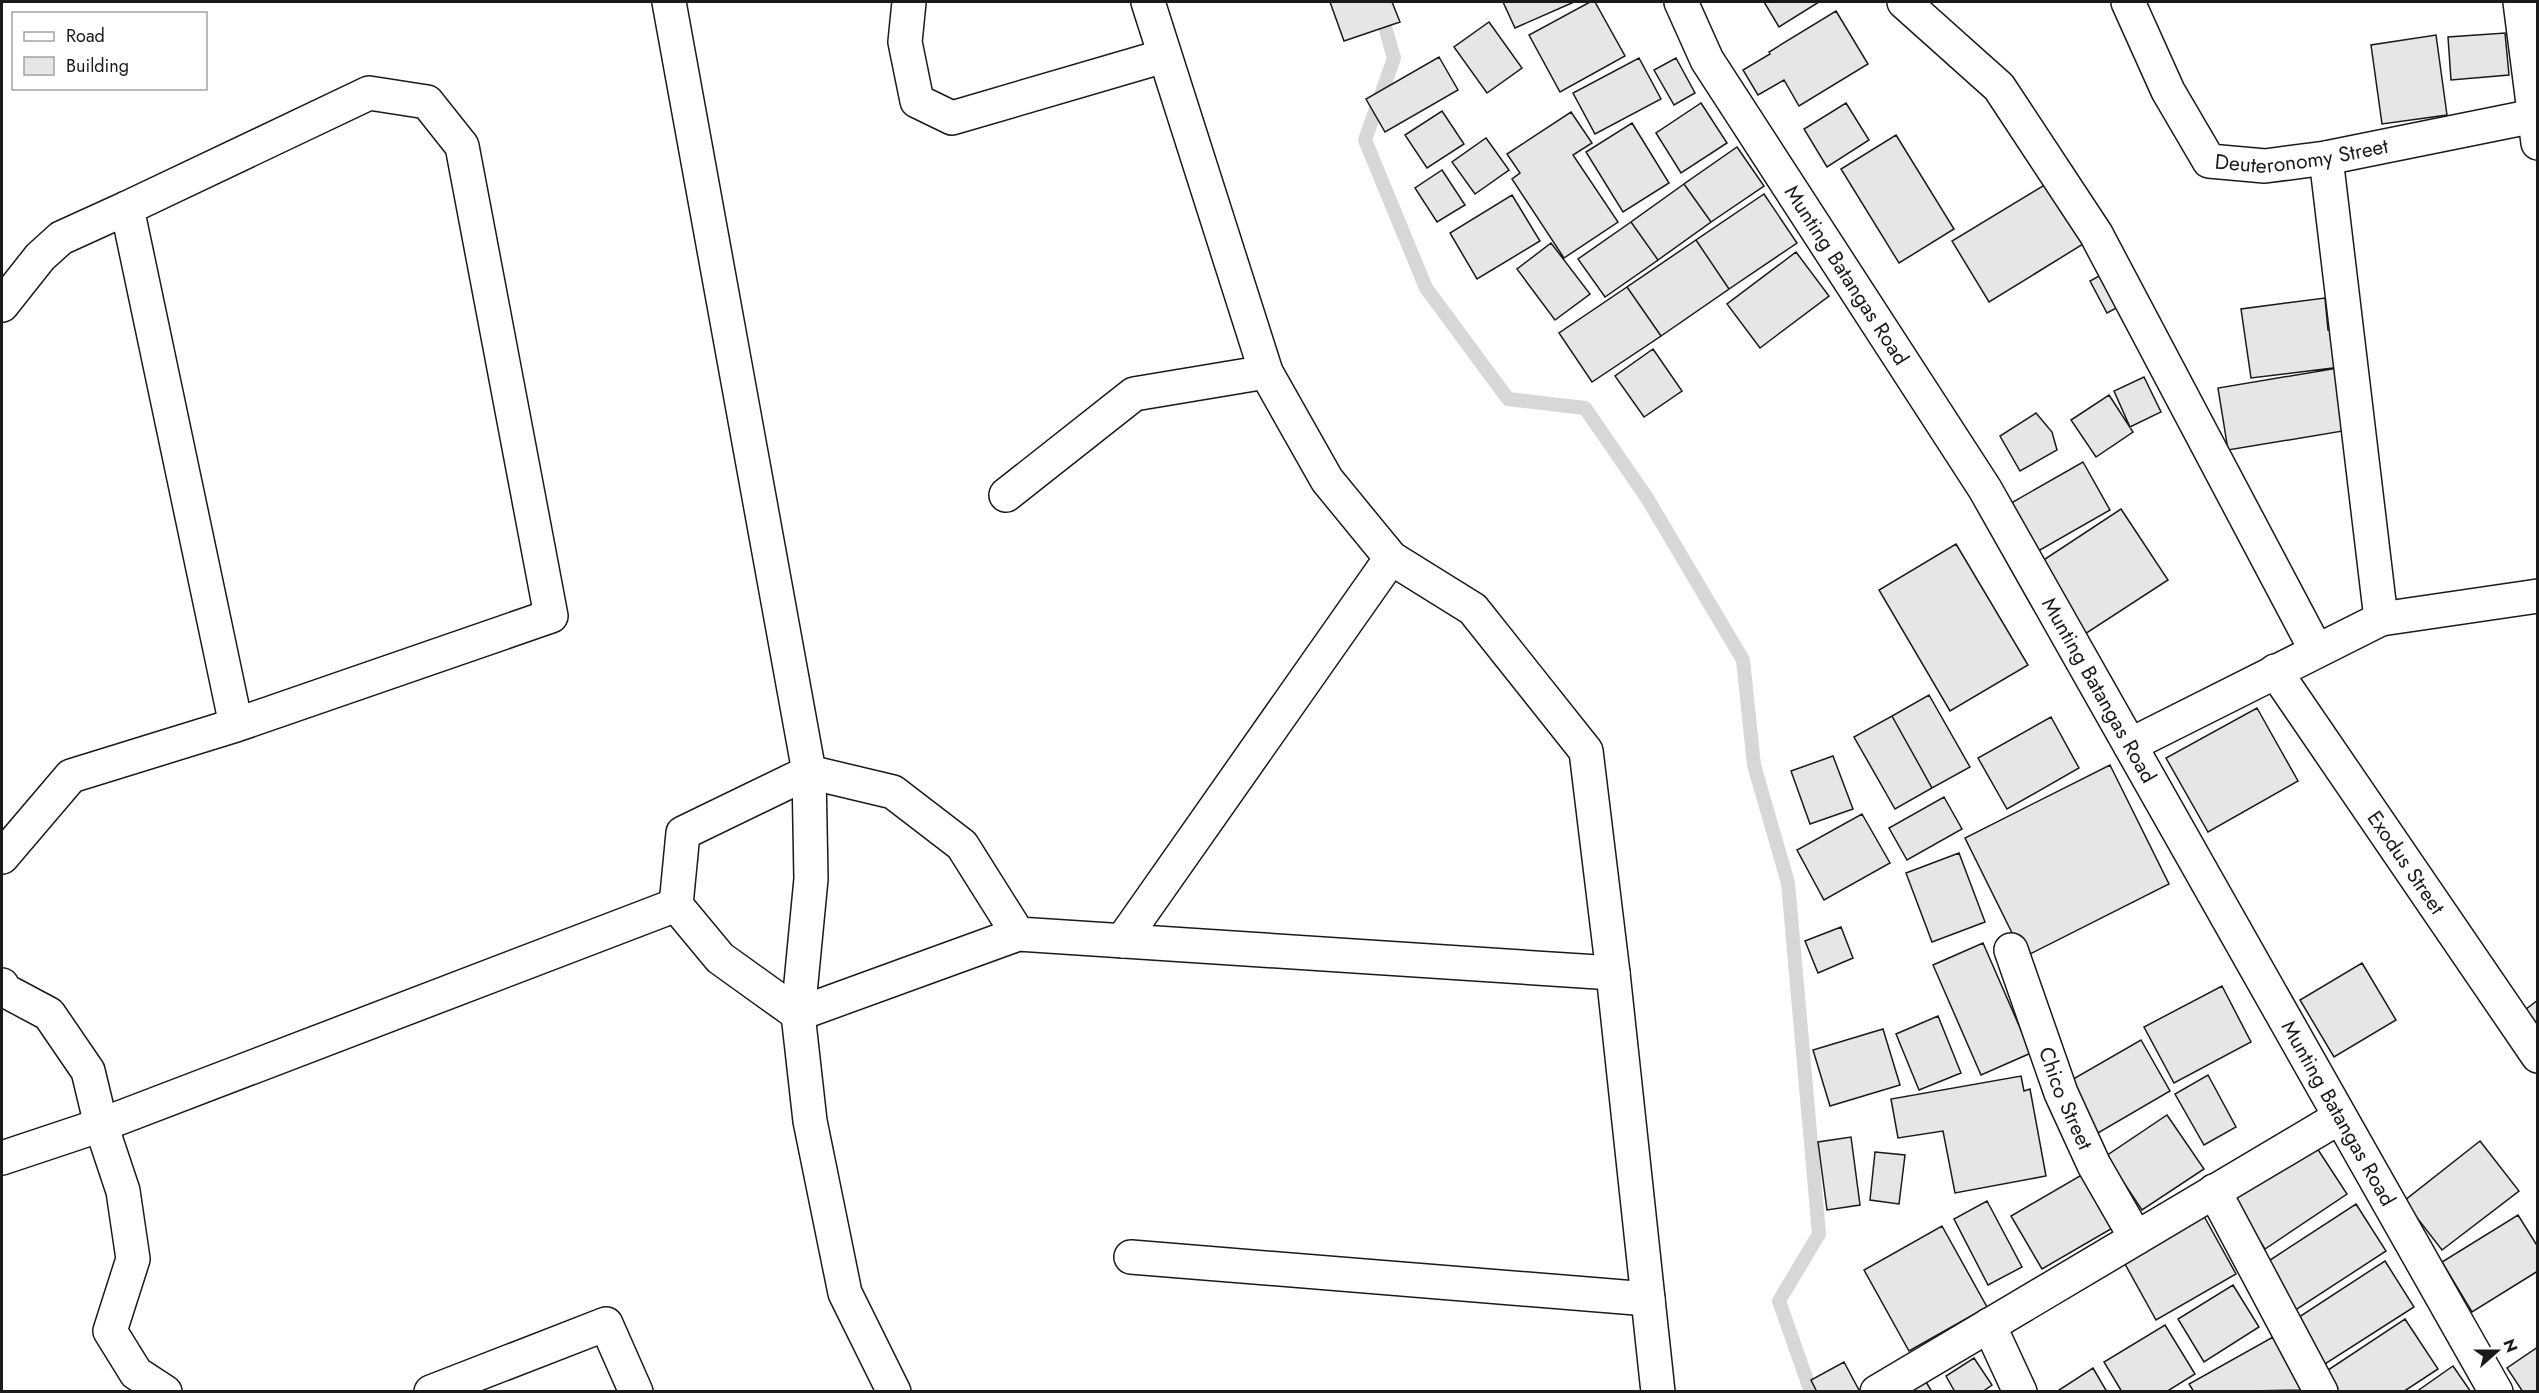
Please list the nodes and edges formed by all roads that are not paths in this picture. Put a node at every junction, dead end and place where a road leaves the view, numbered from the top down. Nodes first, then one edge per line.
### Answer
1 (669, 2) edge
2 (909, 2) edge
3 (1148, 2) edge
4 (1681, 2) edge
5 (1904, 2) edge
6 (2128, 2) edge
7 (2520, 2) edge
8 (1164, 56) junction
9 (2536, 130) edge
10 (2326, 158) junction
11 (128, 208) junction
12 (2, 305) edge
13 (1266, 372) junction
14 (1006, 495) dead end
15 (1391, 558) junction
16 (2538, 596) edge
17 (2381, 620) junction
18 (2316, 650) junction
19 (2275, 671) junction
20 (236, 725) junction
21 (2130, 745) junction
22 (809, 772) junction
23 (2, 857) edge
24 (676, 905) junction
25 (1018, 934) junction
26 (1122, 941) junction
27 (2011, 950) dead end
28 (1613, 973) junction
29 (2, 986) edge
30 (798, 1014) junction
31 (2538, 1056) edge
32 (2340, 1117) junction
33 (101, 1125) junction
34 (2, 1158) edge
35 (2214, 1191) junction
36 (2136, 1238) junction
37 (1131, 1257) dead end
38 (1648, 1299) junction
39 (1989, 1325) junction
40 (165, 1392) edge
41 (431, 1392) edge
42 (636, 1392) edge
43 (894, 1392) edge
44 (1658, 1392) edge
45 (1877, 1392) edge
46 (2020, 1392) edge
47 (2321, 1392) edge
48 (2496, 1392) edge

1 - 22 street
2 - 8 street
3 - 8 street
4 - 21 street, Munting Batangas Road
5 - 18 street
6 - 10 street, Deuteronomy Street
7 - 9 street
8 - 13 street
9 - 10 street, Deuteronomy Street
10 - 17 street
11 - 12 street
11 - 20 street
11 - 20 street
13 - 14 street
13 - 15 street
15 - 26 street
15 - 28 street
16 - 17 street
17 - 18 street
18 - 19 street
19 - 21 street
19 - 31 street, Exodus Street
20 - 23 street
21 - 32 street, Munting Batangas Road
22 - 24 street
22 - 25 street
22 - 30 street
24 - 30 street
24 - 33 street
25 - 26 street
25 - 30 street
26 - 28 street
27 - 36 street, Chico Street
28 - 38 street
29 - 33 street
30 - 43 street
32 - 35 street
32 - 48 street, Munting Batangas Road
33 - 34 street
33 - 40 street
35 - 36 street
35 - 47 street
36 - 39 street
37 - 38 street
38 - 44 street
39 - 45 street
39 - 46 street
41 - 42 street

